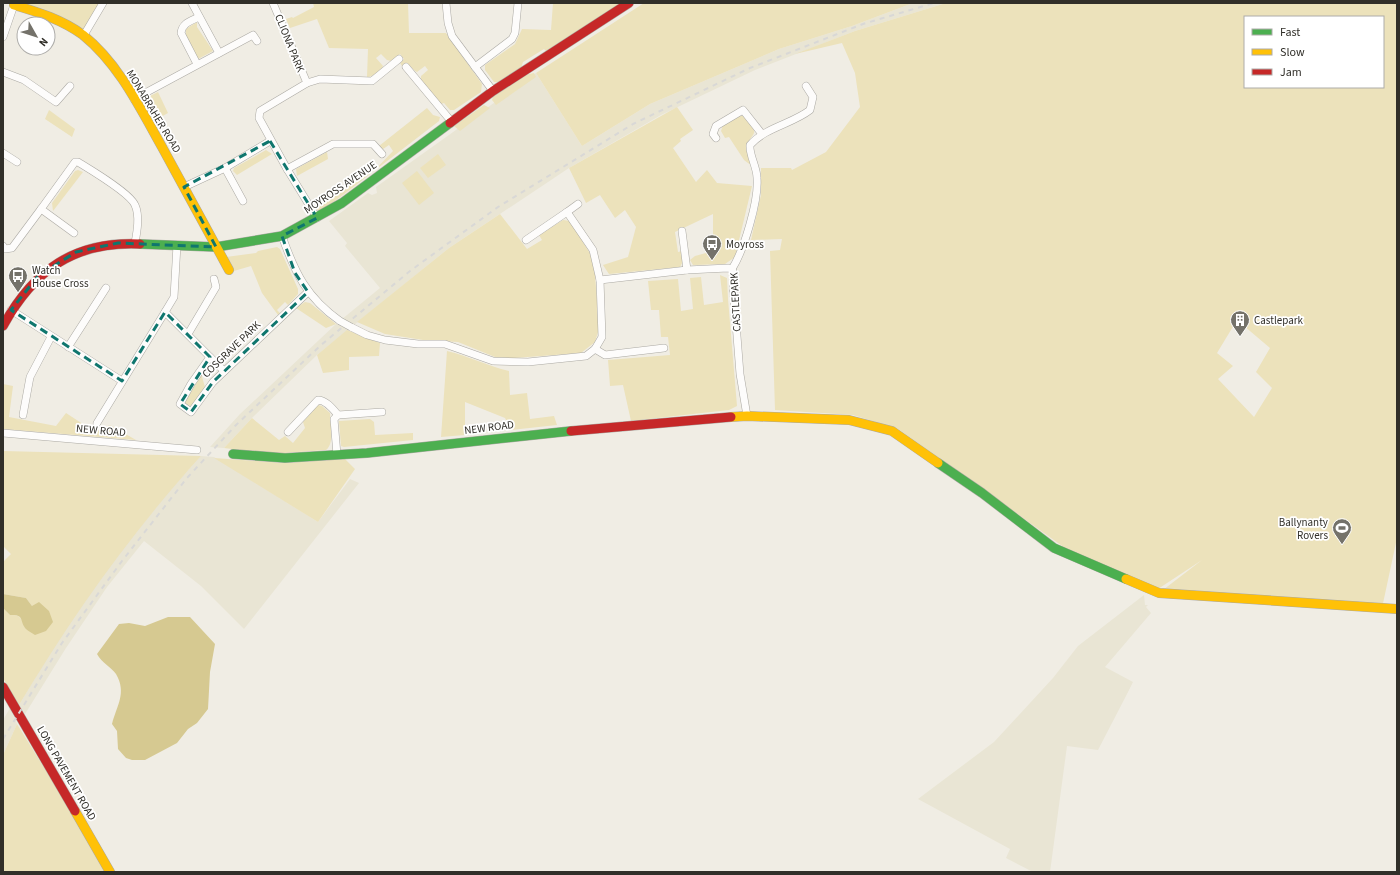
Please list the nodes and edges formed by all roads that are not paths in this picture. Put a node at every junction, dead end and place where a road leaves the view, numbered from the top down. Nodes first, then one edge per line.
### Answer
1 (103, 3) edge
2 (192, 3) edge
3 (274, 3) edge
4 (446, 3) edge
5 (518, 3) edge
6 (629, 3) edge
7 (14, 4) edge
8 (199, 17) junction
9 (84, 35) junction
10 (3, 36) edge
11 (257, 41) dead end
12 (219, 53) junction
13 (399, 59) dead end
14 (198, 64) junction
15 (406, 67) dead end
16 (475, 67) junction
17 (3, 72) edge
18 (307, 83) junction
19 (70, 86) dead end
20 (806, 86) dead end
21 (493, 91) junction
22 (134, 99) junction
23 (451, 122) junction
24 (762, 134) junction
25 (716, 138) dead end
26 (270, 141) junction
27 (3, 153) edge
28 (382, 154) dead end
29 (17, 162) dead end
30 (225, 168) junction
31 (287, 169) junction
32 (184, 187) junction
33 (243, 201) dead end
34 (578, 204) dead end
35 (42, 209) junction
36 (567, 212) junction
37 (317, 218) junction
38 (682, 232) dead end
39 (74, 233) dead end
40 (282, 236) junction
41 (526, 240) dead end
42 (135, 243) junction
43 (177, 245) junction
44 (3, 246) edge
45 (216, 247) junction
46 (732, 269) junction
47 (229, 270) dead end
48 (688, 270) junction
49 (214, 279) dead end
50 (600, 280) junction
51 (106, 288) dead end
52 (308, 292) junction
53 (11, 310) junction
54 (165, 312) junction
55 (3, 326) edge
56 (188, 334) junction
57 (51, 337) junction
58 (68, 347) junction
59 (664, 348) dead end
60 (595, 349) junction
61 (210, 357) junction
62 (224, 371) junction
63 (122, 381) junction
64 (382, 412) dead end
65 (23, 415) dead end
66 (338, 415) junction
67 (747, 416) junction
68 (98, 423) dead end
69 (288, 432) dead end
70 (3, 433) edge
71 (198, 450) dead end
72 (233, 454) dead end
73 (337, 455) junction
74 (1397, 609) edge
75 (3, 687) edge
76 (110, 872) edge

1 - 9 street
2 - 8 street
3 - 18 street, CLIONA PARK
4 - 16 street
5 - 16 street
6 - 21 street, MOYROSS AVENUE
7 - 9 street, MONABRAHER ROAD
7 - 10 street
8 - 12 street
8 - 14 street
9 - 22 street, MONABRAHER ROAD
11 - 12 street
12 - 14 street
13 - 18 street, CLIONA PARK
14 - 22 street
15 - 23 street
16 - 21 street
17 - 19 street
18 - 26 street, CLIONA PARK
20 - 24 street, CASTLEPARK
21 - 23 street, MOYROSS AVENUE
22 - 32 street, MONABRAHER ROAD
23 - 37 street, MOYROSS AVENUE
24 - 25 street
24 - 46 street, CASTLEPARK
26 - 30 street
26 - 31 street, CLIONA PARK
27 - 29 street
28 - 31 street
30 - 32 street
30 - 33 street
31 - 37 street, CLIONA PARK
32 - 45 street, MONABRAHER ROAD
34 - 36 street
35 - 39 street
35 - 42 street
35 - 44 street
36 - 41 street
36 - 50 street
37 - 40 street, MOYROSS AVENUE
38 - 48 street
40 - 45 street, MOYROSS AVENUE
40 - 52 street
42 - 43 street, MOYROSS AVENUE
42 - 53 street, MOYROSS AVENUE
43 - 45 street, MOYROSS AVENUE
43 - 54 street
45 - 47 street
46 - 48 street
46 - 67 street, CASTLEPARK
48 - 50 street
49 - 56 street
50 - 60 street
51 - 58 street
52 - 60 street, bridge
52 - 62 street, COSGRAVE PARK
53 - 55 street, MOYROSS AVENUE
53 - 57 street
54 - 56 street
54 - 63 street
56 - 61 street
57 - 58 street
57 - 65 street
58 - 63 street
59 - 60 street
61 - 62 street
61 - 62 street, COSGRAVE PARK
63 - 68 street
64 - 66 street
66 - 69 street
66 - 73 street
67 - 73 street, NEW ROAD
67 - 74 street, NEW ROAD
70 - 71 street, NEW ROAD
72 - 73 street, NEW ROAD
75 - 76 street, LONG PAVEMENT ROAD

